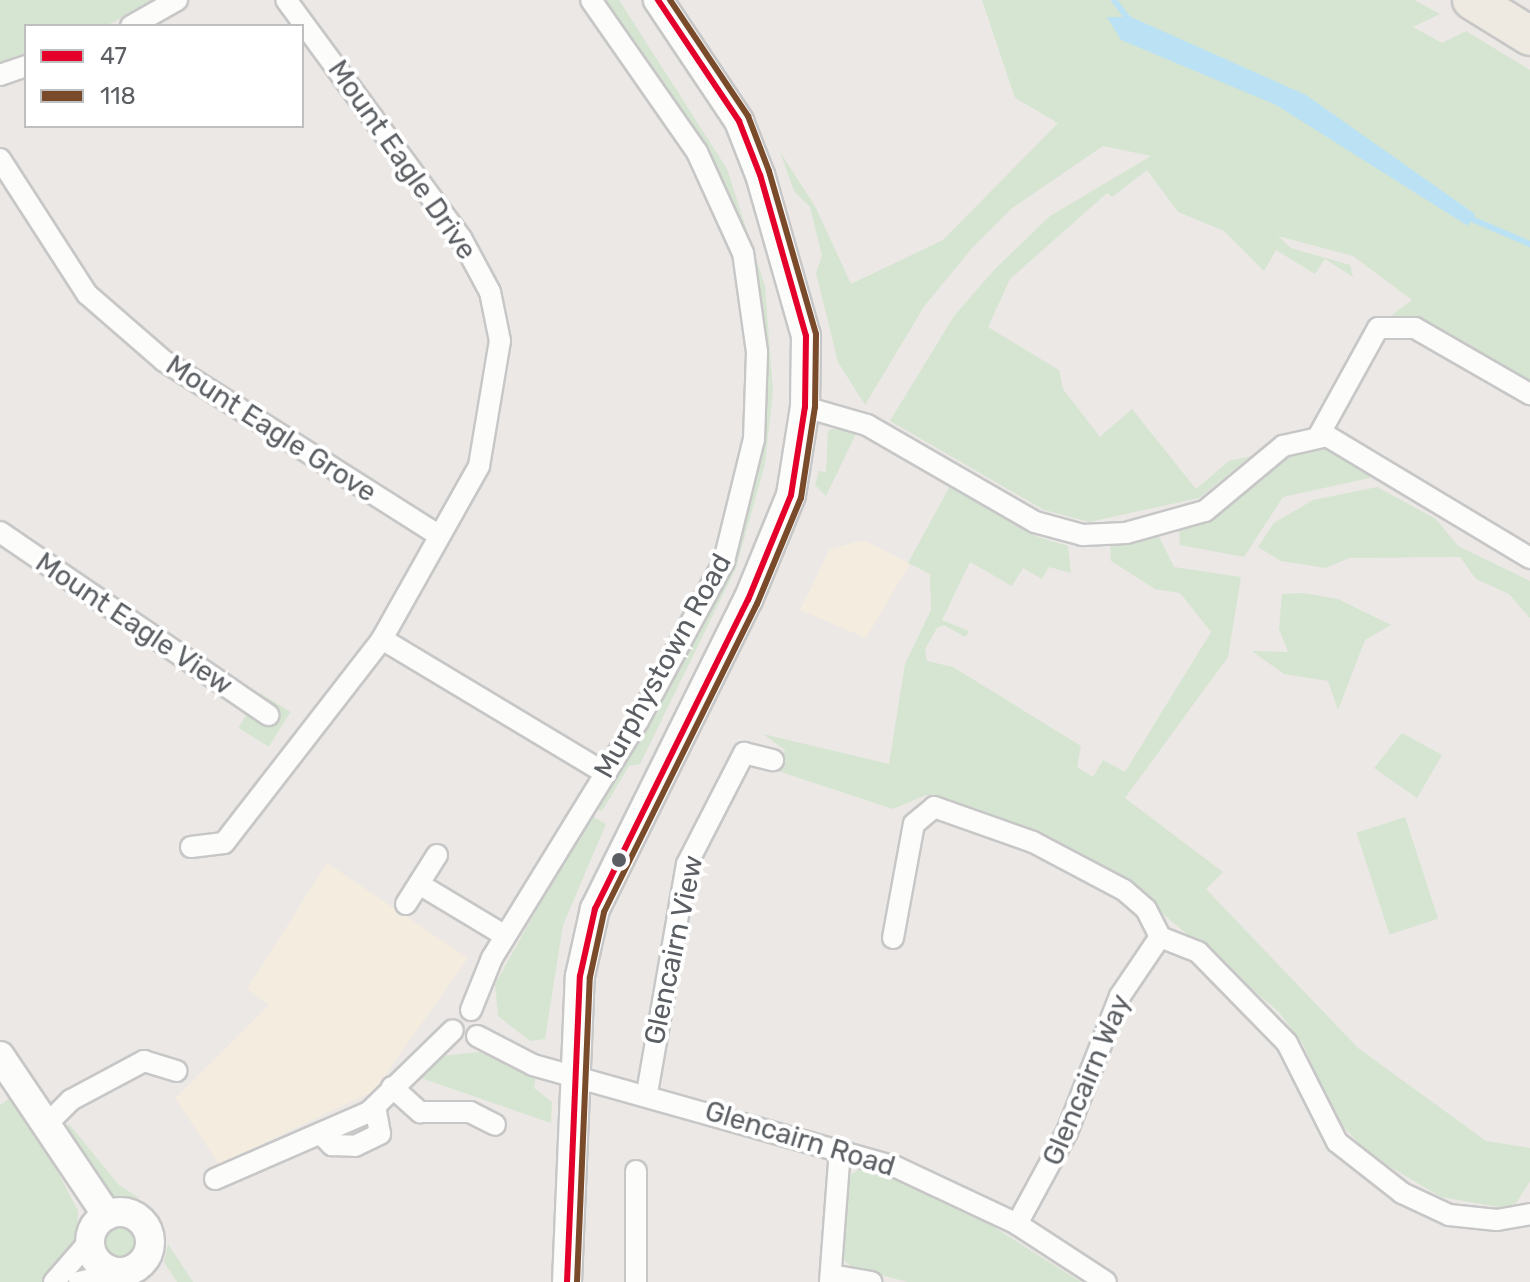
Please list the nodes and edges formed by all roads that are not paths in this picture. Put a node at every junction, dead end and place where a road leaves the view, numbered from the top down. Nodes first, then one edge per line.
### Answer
1 (177, 0) edge
2 (286, 0) edge
3 (591, 0) edge
4 (658, 0) edge
5 (1472, 0) edge
6 (135, 24) edge
7 (1530, 36) edge
8 (24, 67) edge
9 (0, 75) edge
10 (0, 159) edge
11 (1530, 394) edge
12 (805, 407) junction
13 (1319, 435) junction
14 (0, 532) edge
15 (437, 534) junction
16 (1530, 558) edge
17 (382, 639) junction
18 (268, 715) dead end
19 (773, 760) dead end
20 (603, 772) junction
21 (191, 847) dead end
22 (437, 855) dead end
23 (419, 884) junction
24 (406, 904) dead end
25 (504, 935) junction
26 (1160, 937) junction
27 (893, 938) dead end
28 (471, 1010) junction
29 (453, 1030) junction
30 (477, 1036) junction
31 (0, 1056) edge
32 (176, 1071) dead end
33 (574, 1072) junction
34 (392, 1087) junction
35 (647, 1093) junction
36 (48, 1123) junction
37 (495, 1125) dead end
38 (840, 1149) junction
39 (636, 1171) dead end
40 (215, 1179) dead end
41 (1530, 1214) edge
42 (107, 1215) junction
43 (1017, 1224) junction
44 (89, 1242) junction
45 (138, 1273) edge
46 (830, 1278) edge
47 (54, 1282) edge
48 (79, 1282) edge
49 (567, 1282) edge
50 (636, 1282) edge
51 (871, 1282) edge
52 (1106, 1282) edge

1 - 6 street
2 - 15 street, Mount Eagle Drive
3 - 20 street, Murphystown Road
4 - 12 street
5 - 7 highway
8 - 9 street
10 - 15 street, Mount Eagle Grove
11 - 13 street
12 - 13 street
12 - 33 street
13 - 16 street
14 - 18 street, Mount Eagle View
15 - 17 street, Mount Eagle Drive
17 - 20 street
17 - 21 street, Mount Eagle Drive
19 - 35 street, Glencairn View
20 - 25 street, Murphystown Road
22 - 23 street
23 - 24 street
23 - 25 street
25 - 28 street, Murphystown Road
26 - 27 street
26 - 41 street
26 - 43 street, Glencairn Way
28 - 29 street
28 - 30 street
29 - 30 street
29 - 34 street
30 - 33 street, Glencairn Road
31 - 36 street
32 - 36 street
33 - 35 street, Glencairn Road
33 - 49 street
34 - 37 street
34 - 40 street
35 - 38 street, Glencairn Road
36 - 42 street
38 - 43 street, Glencairn Road
38 - 46 street
39 - 50 street
42 - 44 street
42 - 45 street
43 - 52 street, Glencairn Road
44 - 45 street
44 - 47 street
45 - 48 street
46 - 51 street

